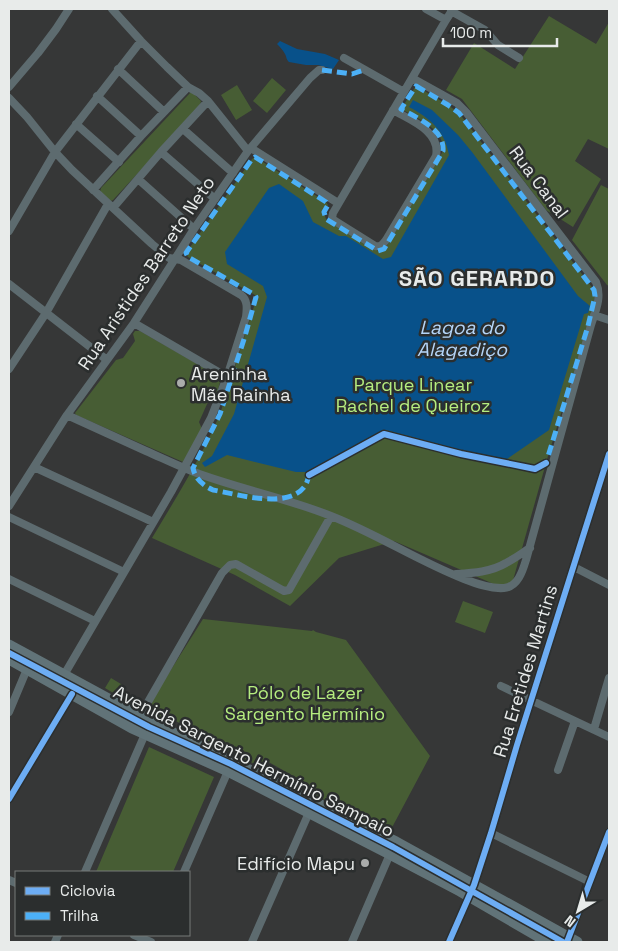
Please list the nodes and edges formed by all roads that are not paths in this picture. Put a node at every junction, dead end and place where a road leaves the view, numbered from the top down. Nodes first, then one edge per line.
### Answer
1 (69, 9) edge
2 (112, 9) edge
3 (426, 9) edge
4 (452, 10) edge
5 (446, 20) junction
6 (140, 40) junction
7 (344, 58) dead end
8 (519, 58) dead end
9 (118, 69) junction
10 (322, 70) dead end
11 (412, 78) junction
12 (188, 86) junction
13 (9, 87) edge
14 (404, 92) junction
15 (97, 96) junction
16 (9, 98) edge
17 (208, 101) junction
18 (393, 110) junction
19 (164, 112) junction
20 (76, 124) junction
21 (183, 129) junction
22 (141, 136) junction
23 (249, 149) junction
24 (55, 152) junction
25 (161, 152) junction
26 (120, 162) junction
27 (233, 173) junction
28 (138, 179) junction
29 (93, 190) junction
30 (215, 199) junction
31 (338, 203) junction
32 (110, 206) junction
33 (194, 229) junction
34 (9, 231) edge
35 (175, 259) junction
36 (9, 284) edge
37 (46, 313) junction
38 (594, 315) junction
39 (609, 320) edge
40 (134, 323) junction
41 (107, 360) junction
42 (9, 369) edge
43 (226, 377) junction
44 (67, 415) junction
45 (609, 454) edge
46 (34, 467) junction
47 (185, 469) junction
48 (9, 506) edge
49 (331, 516) junction
50 (9, 517) edge
51 (153, 522) junction
52 (530, 548) junction
53 (574, 567) junction
54 (124, 572) junction
55 (452, 574) junction
56 (9, 579) edge
57 (609, 582) edge
58 (95, 621) junction
59 (9, 645) edge
60 (9, 659) edge
61 (27, 669) junction
62 (64, 675) junction
63 (609, 678) edge
64 (500, 686) dead end
65 (72, 694) junction
66 (532, 700) junction
67 (9, 712) edge
68 (140, 716) junction
69 (575, 721) junction
70 (594, 729) junction
71 (145, 734) junction
72 (609, 737) edge
73 (558, 770) dead end
74 (228, 771) junction
75 (9, 799) edge
76 (314, 802) junction
77 (309, 813) junction
78 (609, 832) edge
79 (491, 834) junction
80 (390, 854) junction
81 (85, 871) edge
82 (184, 871) edge
83 (590, 882) junction
84 (474, 885) junction
85 (469, 897) junction
86 (137, 936) edge
87 (571, 941) edge
88 (153, 942) edge
89 (252, 942) edge
90 (352, 942) edge
91 (449, 942) edge
92 (548, 942) edge

1 - 13 street
2 - 6 street
3 - 5 street
4 - 5 street
4 - 8 street
5 - 11 street
6 - 9 street
6 - 12 street
7 - 14 street
9 - 15 street
9 - 19 street
10 - 23 street, Rua Aristides Barreto Neto
11 - 14 street
11 - 38 street, Rua Canal
12 - 17 street
12 - 19 street
14 - 18 street
15 - 20 street
15 - 22 street
16 - 24 street
17 - 21 street
17 - 23 street
18 - 31 street
18 - 31 street
19 - 22 street
20 - 24 street
20 - 26 street
21 - 25 street
21 - 27 street
22 - 26 street
23 - 27 street, Rua Aristides Barreto Neto
23 - 31 street
24 - 29 street
24 - 34 street
25 - 28 street
25 - 30 street
26 - 29 street
27 - 30 street, Rua Aristides Barreto Neto
28 - 32 street
28 - 33 street
29 - 32 street
30 - 33 street, Rua Aristides Barreto Neto
32 - 35 street
32 - 37 street
33 - 35 street, Rua Aristides Barreto Neto
35 - 40 street, Rua Aristides Barreto Neto
35 - 43 street
36 - 37 street
37 - 41 street
37 - 42 street
38 - 39 street
38 - 52 street, Rua Canal
40 - 41 street, Rua Aristides Barreto Neto
40 - 43 street
41 - 44 street, Rua Aristides Barreto Neto
43 - 47 street
44 - 46 street, Rua Aristides Barreto Neto
44 - 47 street, Rua Canal
45 - 53 street, Rua Eretides Martins
46 - 48 street, Rua Aristides Barreto Neto
46 - 51 street
47 - 49 street, Rua Canal
47 - 51 street
49 - 55 street, Rua Canal
49 - 68 street
50 - 54 street
51 - 54 street
52 - 55 street
52 - 55 street, Rua Canal
53 - 57 street
53 - 66 street, Rua Eretides Martins
54 - 58 street
56 - 58 street
58 - 62 street
59 - 62 main road, Avenida Sargento Hermínio Sampaio
60 - 61 main road, Avenida Sargento Hermínio Sampaio
61 - 65 main road, Avenida Sargento Hermínio Sampaio
61 - 67 street
62 - 68 main road, Avenida Sargento Hermínio Sampaio
63 - 70 street
64 - 66 street
65 - 71 main road, Avenida Sargento Hermínio Sampaio
65 - 75 street
66 - 69 street
66 - 79 street, Rua Eretides Martins
68 - 76 main road, Avenida Sargento Hermínio Sampaio
69 - 70 street
69 - 73 street
70 - 72 street
71 - 74 main road, Avenida Sargento Hermínio Sampaio
71 - 81 street
74 - 77 main road, Avenida Sargento Hermínio Sampaio
74 - 82 street
76 - 77 street
76 - 84 main road, Avenida Sargento Hermínio Sampaio
77 - 80 main road, Avenida Sargento Hermínio Sampaio
77 - 89 street
78 - 83 street
79 - 83 street
79 - 84 street, Rua Eretides Martins
80 - 85 main road, Avenida Sargento Hermínio Sampaio
80 - 90 street
83 - 87 street
84 - 85 street, Rua Eretides Martins
84 - 87 main road, Avenida Sargento Hermínio Sampaio
85 - 91 street, Rua Eretides Martins
85 - 92 main road, Avenida Sargento Hermínio Sampaio
86 - 88 street

